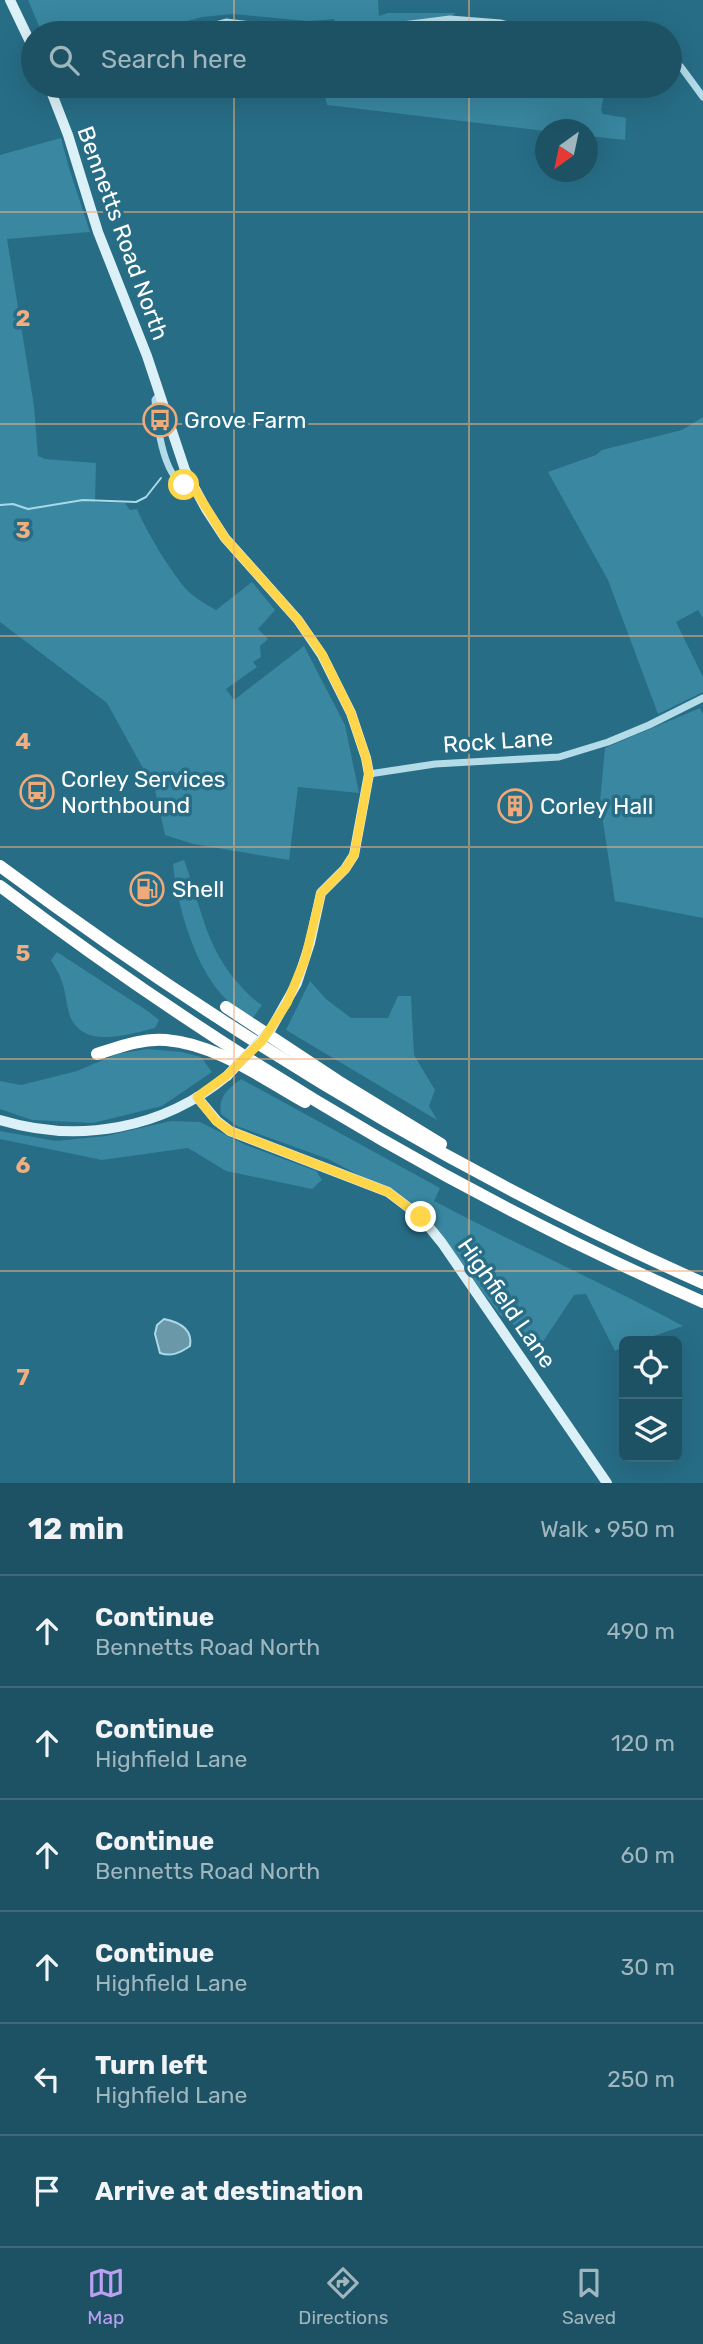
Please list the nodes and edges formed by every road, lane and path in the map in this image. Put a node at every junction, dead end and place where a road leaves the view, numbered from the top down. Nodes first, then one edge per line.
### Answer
1 (10, 0) edge
2 (434, 21) edge
3 (476, 21) edge
4 (21, 23) edge
5 (682, 68) edge
6 (703, 97) edge
7 (54, 98) edge
8 (703, 698) edge
9 (369, 774) junction
10 (0, 866) edge
11 (0, 886) edge
12 (226, 1007) dead end
13 (97, 1054) dead end
14 (197, 1097) junction
15 (0, 1120) edge
16 (412, 1156) junction
17 (613, 1242) junction
18 (703, 1283) edge
19 (703, 1302) edge
20 (607, 1483) edge

1 - 4 street
2 - 3 street
5 - 6 street
7 - 9 street, Bennetts Road North
8 - 9 street, Rock Lane
9 - 14 street, Bennetts Road North, bridge
10 - 17 highway
11 - 16 highway
12 - 17 highway
13 - 16 highway
14 - 15 street
14 - 20 street, Highfield Lane
16 - 19 highway
17 - 18 highway

